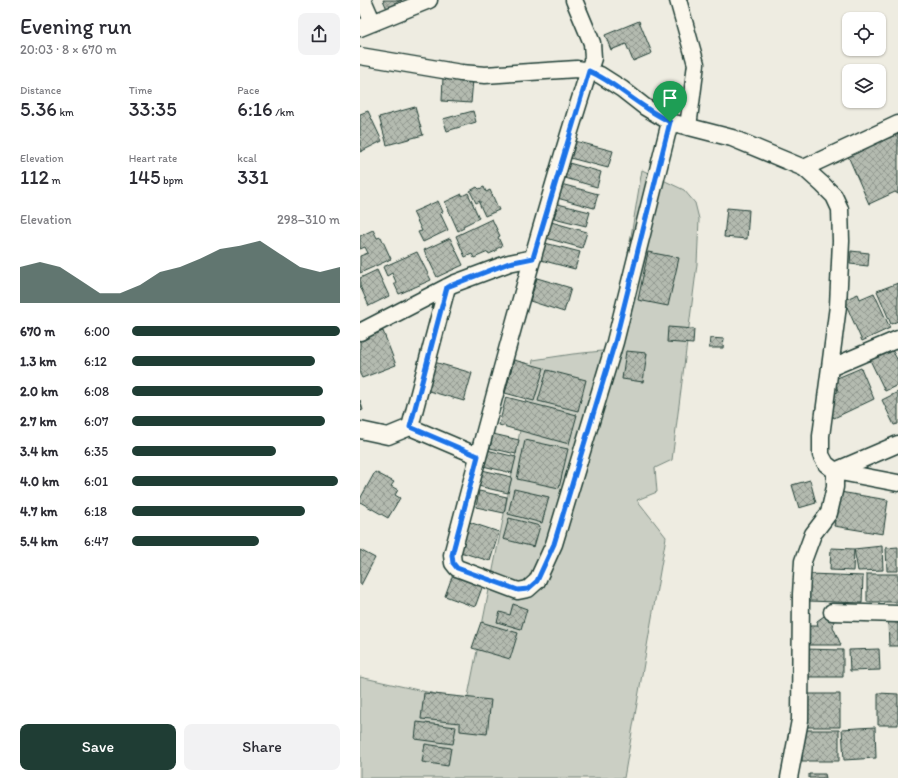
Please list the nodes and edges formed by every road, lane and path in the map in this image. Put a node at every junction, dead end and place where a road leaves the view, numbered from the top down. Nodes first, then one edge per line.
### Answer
1 (363, 0) edge
2 (429, 0) edge
3 (574, 0) edge
4 (678, 0) edge
5 (366, 25) edge
6 (360, 56) edge
7 (589, 71) junction
8 (670, 122) junction
9 (898, 124) edge
10 (688, 127) junction
11 (804, 168) junction
12 (533, 258) junction
13 (447, 287) junction
14 (360, 332) edge
15 (898, 339) edge
16 (830, 368) junction
17 (410, 427) junction
18 (360, 430) edge
19 (898, 444) edge
20 (478, 456) junction
21 (835, 471) junction
22 (898, 483) edge
23 (832, 612) dead end
24 (898, 614) edge
25 (789, 778) edge

1 - 5 street
2 - 5 street
3 - 7 street
4 - 10 street
6 - 7 street
7 - 8 street
7 - 12 street
8 - 10 street
8 - 20 street
9 - 11 street
10 - 11 street
11 - 16 street
12 - 13 street
12 - 20 street
13 - 14 street
13 - 17 street
15 - 16 street
16 - 21 street
17 - 18 street
17 - 20 street
19 - 21 street
21 - 22 street
21 - 25 street
23 - 24 street

